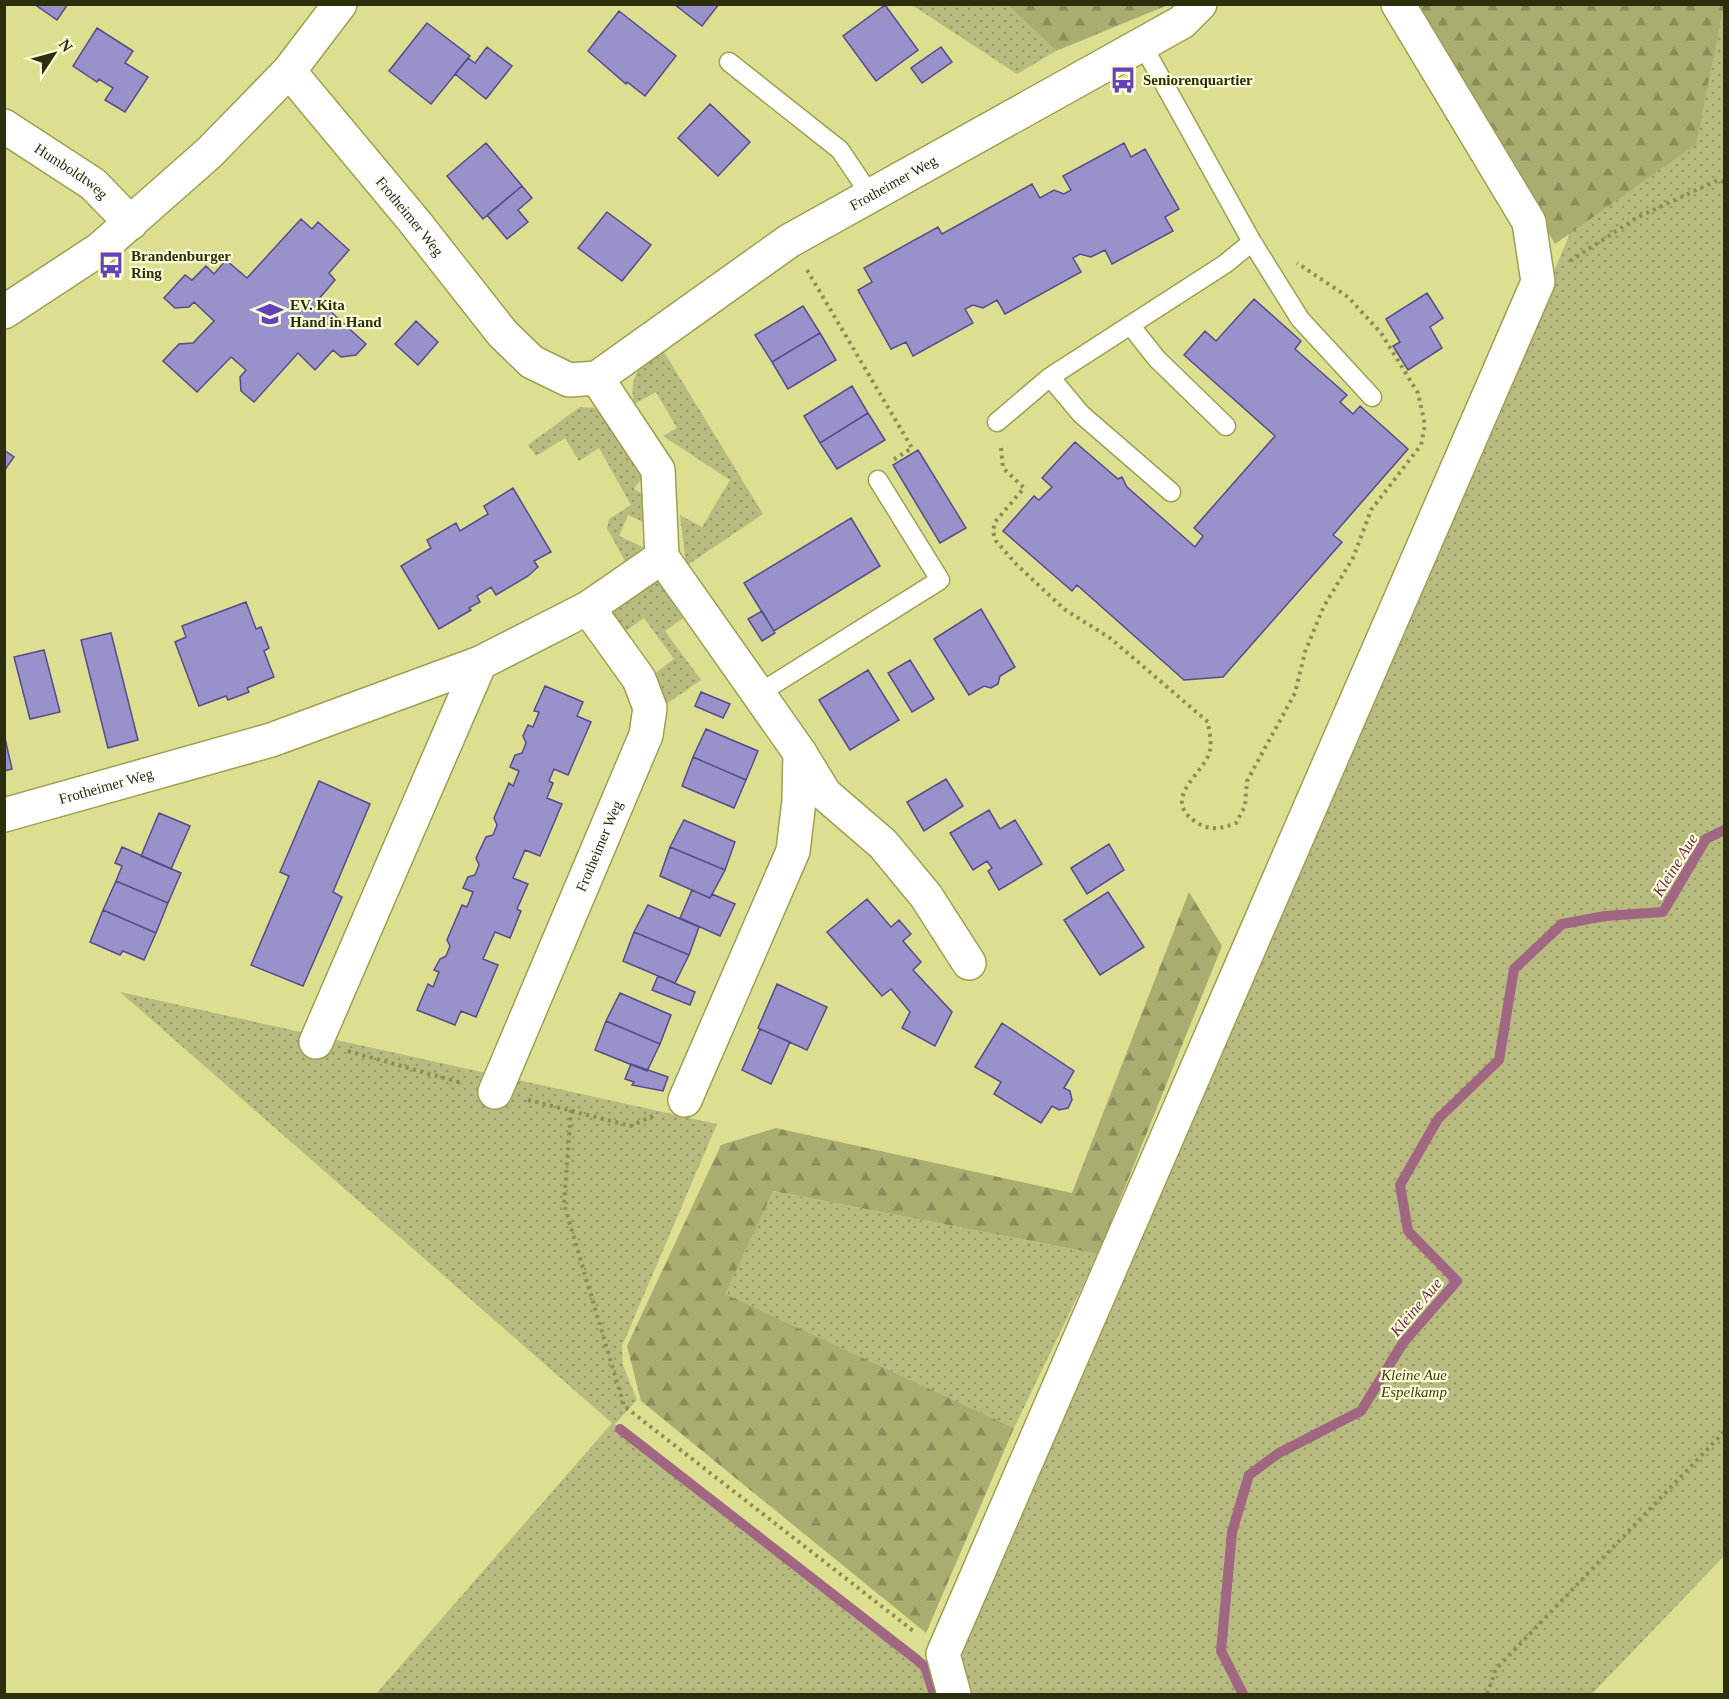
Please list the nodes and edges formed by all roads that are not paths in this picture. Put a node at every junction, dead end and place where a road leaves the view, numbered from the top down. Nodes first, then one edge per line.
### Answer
1 (340, 4) edge
2 (1200, 4) edge
3 (1398, 4) edge
4 (1142, 44) junction
5 (729, 62) dead end
6 (289, 71) junction
7 (4, 126) edge
8 (871, 196) junction
9 (131, 223) junction
10 (1256, 248) junction
11 (4, 312) edge
12 (1130, 325) junction
13 (1050, 377) junction
14 (597, 378) junction
15 (1372, 397) dead end
16 (997, 422) road end
17 (1226, 426) dead end
18 (878, 480) road end
19 (1171, 492) dead end
20 (662, 556) junction
21 (588, 608) junction
22 (480, 663) junction
23 (758, 694) junction
24 (800, 753) junction
25 (4, 815) edge
26 (969, 963) dead end
27 (316, 1042) dead end
28 (495, 1092) dead end
29 (685, 1100) dead end
30 (954, 1695) edge

1 - 6 street
2 - 4 street, Frotheimer Weg
3 - 30 street
4 - 8 street, Frotheimer Weg
4 - 10 lane
5 - 8 lane
6 - 9 street
6 - 14 street, Frotheimer Weg
7 - 9 street, Humboldtweg
8 - 14 street, Frotheimer Weg
9 - 11 street
10 - 12 lane
10 - 15 lane
12 - 13 lane
12 - 17 lane
13 - 16 lane
13 - 19 lane
14 - 20 street
18 - 23 lane
20 - 21 street, Frotheimer Weg
20 - 23 street
21 - 22 street, Frotheimer Weg
21 - 28 street, Frotheimer Weg
22 - 25 street, Frotheimer Weg
22 - 27 street
23 - 24 street
24 - 26 street
24 - 29 street

